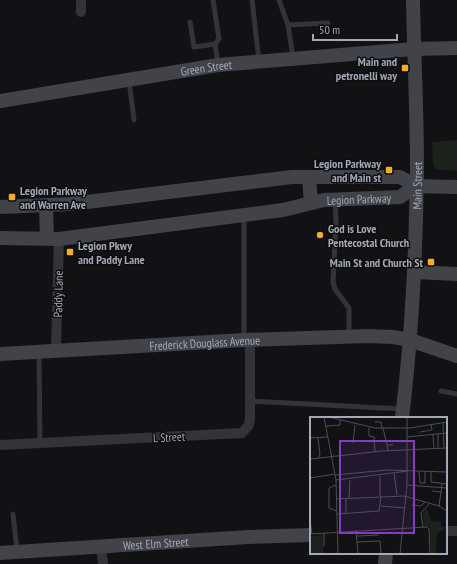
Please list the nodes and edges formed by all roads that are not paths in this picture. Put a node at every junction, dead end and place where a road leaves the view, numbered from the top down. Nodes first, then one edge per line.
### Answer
1 (81, 0) edge
2 (212, 0) edge
3 (252, 0) edge
4 (279, 0) edge
5 (413, 0) edge
6 (81, 12) dead end
7 (190, 22) dead end
8 (328, 23) dead end
9 (288, 25) junction
10 (215, 44) junction
11 (457, 48) edge
12 (414, 49) junction
13 (293, 59) junction
14 (259, 62) junction
15 (218, 65) junction
16 (129, 80) junction
17 (0, 101) edge
18 (134, 120) dead end
19 (309, 177) junction
20 (416, 186) junction
21 (457, 187) edge
22 (335, 199) junction
23 (311, 203) junction
24 (46, 206) junction
25 (0, 208) edge
26 (244, 215) junction
27 (0, 238) edge
28 (53, 239) junction
29 (414, 272) junction
30 (457, 274) edge
31 (349, 337) junction
32 (247, 340) junction
33 (410, 340) junction
34 (56, 350) junction
35 (39, 351) junction
36 (0, 354) edge
37 (457, 356) edge
38 (441, 390) dead end
39 (457, 394) edge
40 (250, 401) junction
41 (402, 414) edge
42 (40, 443) junction
43 (0, 445) edge
44 (13, 514) dead end
45 (310, 535) edge
46 (101, 546) junction
47 (17, 552) junction
48 (0, 553) edge
49 (386, 554) edge
50 (103, 564) edge
51 (384, 564) edge

1 - 6 street
2 - 10 lane
3 - 14 lane
4 - 9 lane
5 - 12 main road, Main Street
7 - 10 lane
8 - 9 lane
9 - 13 lane
10 - 15 lane
11 - 12 main road, Green Street
12 - 13 main road, Green Street
12 - 20 main road, Main Street
13 - 14 main road, Green Street
14 - 15 main road, Green Street
15 - 16 main road, Green Street
16 - 17 main road, Green Street
16 - 18 lane
19 - 20 main road, Legion Parkway
19 - 23 main road
19 - 24 main road, Legion Parkway
20 - 21 main road
20 - 22 main road, Legion Parkway
20 - 29 main road, Main Street
22 - 23 main road, Legion Parkway
22 - 31 lane
23 - 26 main road, Legion Parkway
24 - 25 main road, Legion Parkway
24 - 28 main road
26 - 28 main road, Legion Parkway
26 - 32 lane
27 - 28 main road, Legion Parkway
28 - 34 street, Paddy Lane
29 - 30 main road
29 - 33 main road, Main Street
31 - 32 main road, Frederick Douglass Avenue
31 - 33 main road, Frederick Douglass Avenue
32 - 34 main road, Frederick Douglass Avenue
32 - 40 street, L Street
33 - 37 main road, Frederick Douglass Avenue
33 - 41 main road, Main Street
34 - 35 main road, Frederick Douglass Avenue
35 - 36 main road, Frederick Douglass Avenue
35 - 42 lane
38 - 39 lane
40 - 41 lane
40 - 42 street, L Street
42 - 43 street, L Street
44 - 47 lane
45 - 46 main road, West Elm Street
46 - 47 main road, West Elm Street
46 - 50 street
47 - 48 main road, West Elm Street
49 - 51 main road

